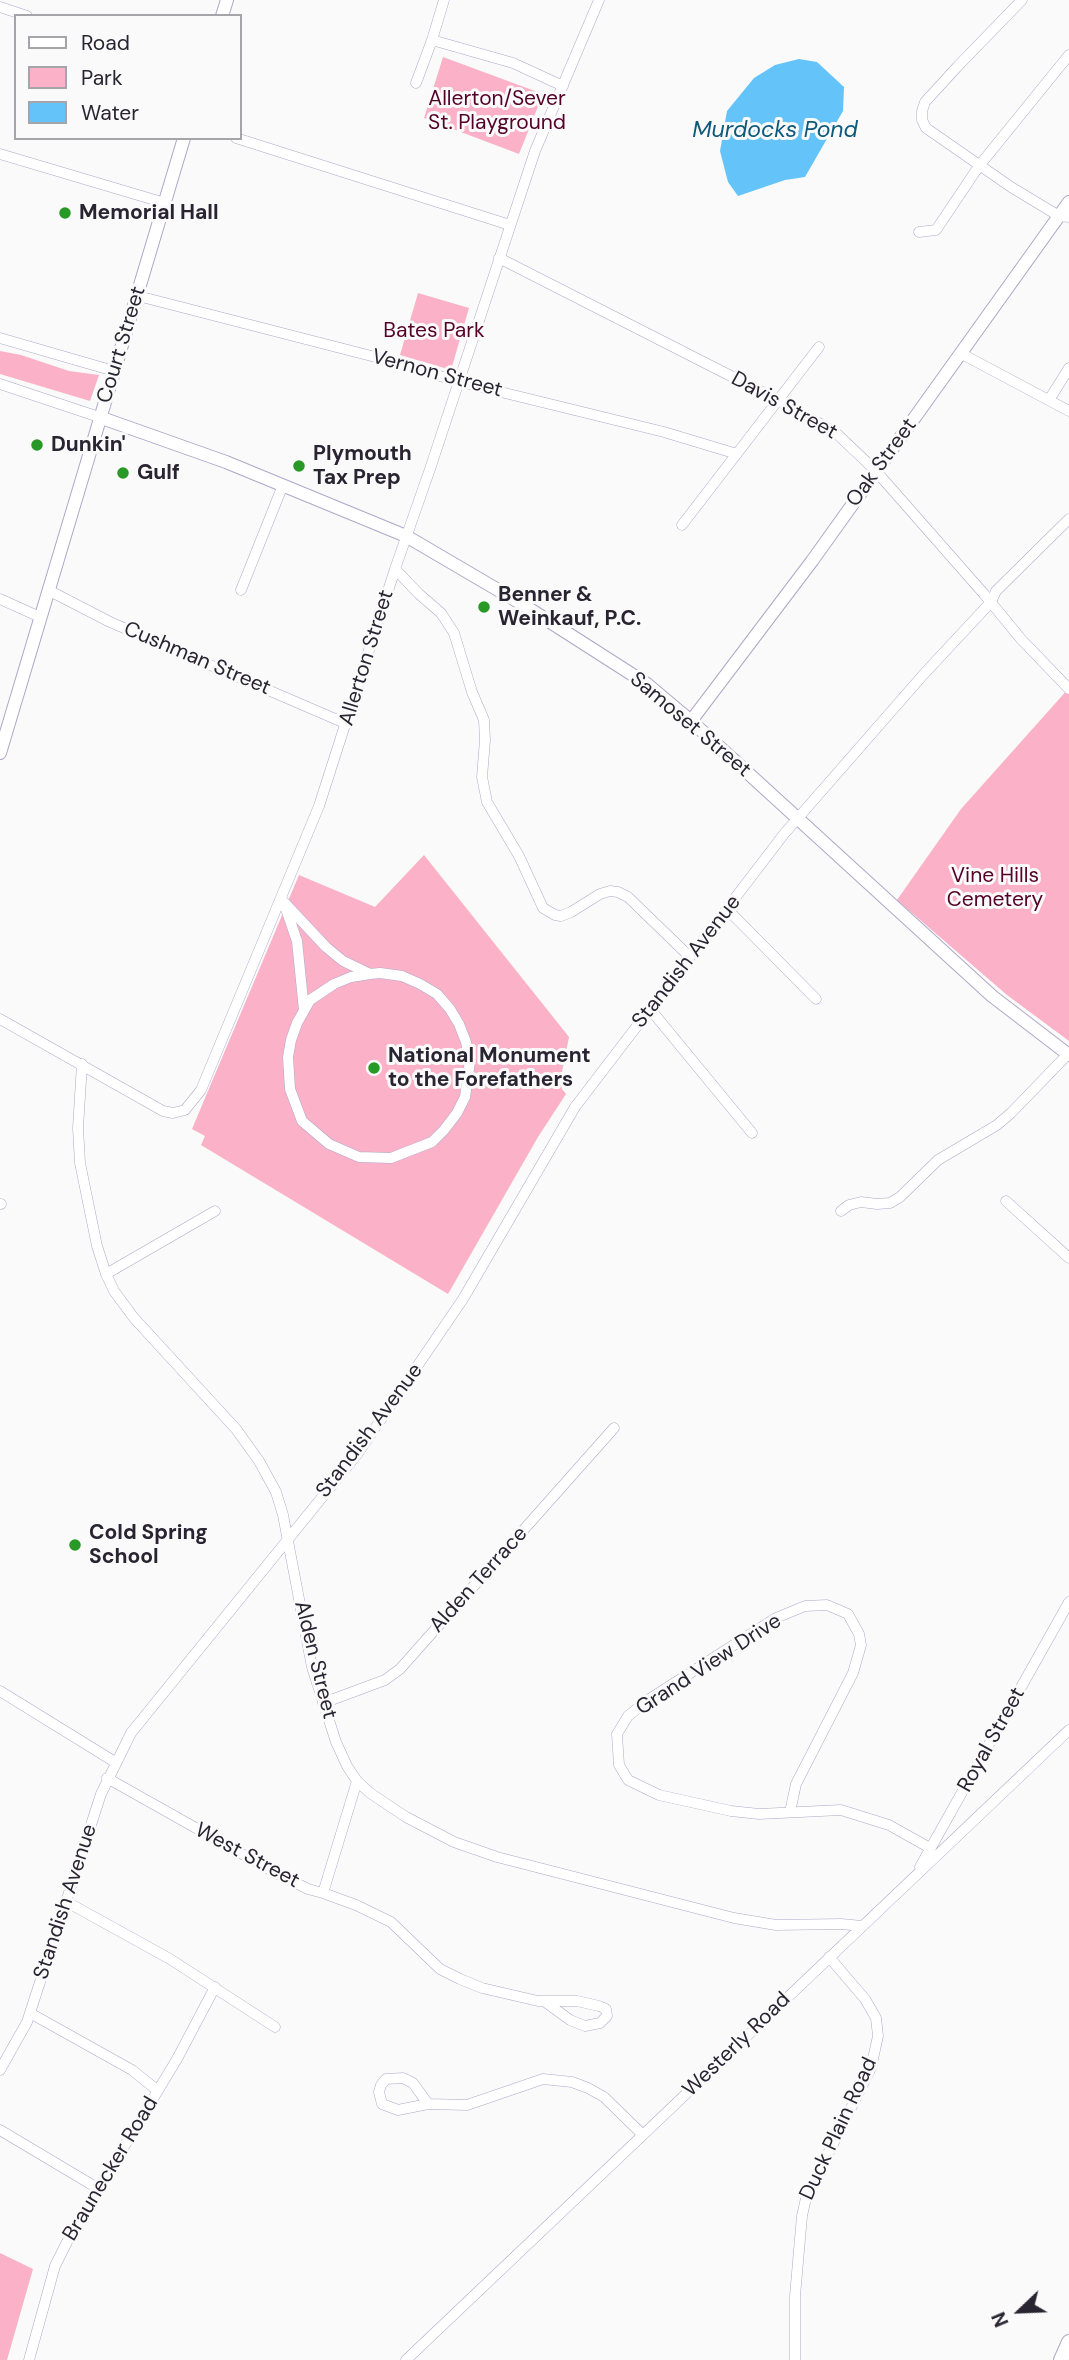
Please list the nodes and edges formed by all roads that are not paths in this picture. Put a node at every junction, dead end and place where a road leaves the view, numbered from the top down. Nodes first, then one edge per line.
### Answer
1 (444, 0) edge
2 (599, 0) edge
3 (1023, 0) edge
4 (0, 7) edge
5 (21, 14) edge
6 (432, 40) junction
7 (1069, 55) edge
8 (416, 83) dead end
9 (563, 86) junction
10 (183, 140) edge
11 (242, 140) edge
12 (0, 154) edge
13 (979, 166) junction
14 (1069, 202) edge
15 (165, 203) junction
16 (1064, 216) edge
17 (510, 225) junction
18 (919, 232) dead end
19 (499, 258) junction
20 (138, 296) junction
21 (0, 338) edge
22 (819, 347) dead end
23 (961, 354) junction
24 (1069, 368) edge
25 (114, 371) junction
26 (460, 382) junction
27 (0, 384) edge
28 (776, 400) junction
29 (1049, 400) junction
30 (1069, 411) edge
31 (99, 417) junction
32 (737, 454) junction
33 (875, 470) junction
34 (283, 485) junction
35 (1069, 519) edge
36 (682, 525) dead end
37 (406, 536) junction
38 (395, 569) junction
39 (48, 590) junction
40 (242, 590) dead end
41 (0, 598) edge
42 (991, 602) junction
43 (40, 617) junction
44 (1069, 689) edge
45 (691, 721) junction
46 (347, 724) junction
47 (0, 753) edge
48 (797, 818) junction
49 (281, 899) junction
50 (727, 909) junction
51 (690, 957) junction
52 (370, 974) junction
53 (816, 999) dead end
54 (650, 1009) junction
55 (303, 1010) junction
56 (0, 1018) edge
57 (1069, 1055) edge
58 (82, 1064) junction
59 (751, 1133) dead end
60 (1006, 1201) dead end
61 (215, 1211) dead end
62 (841, 1211) dead end
63 (1069, 1258) edge
64 (106, 1274) junction
65 (614, 1428) dead end
66 (288, 1538) junction
67 (1069, 1602) edge
68 (0, 1691) edge
69 (323, 1703) junction
70 (1069, 1730) edge
71 (116, 1762) junction
72 (107, 1779) junction
73 (356, 1781) junction
74 (790, 1812) junction
75 (930, 1848) junction
76 (914, 1876) junction
77 (323, 1893) junction
78 (65, 1902) junction
79 (862, 1926) junction
80 (829, 1957) junction
81 (215, 1987) junction
82 (544, 2001) junction
83 (30, 2013) junction
84 (275, 2027) dead end
85 (0, 2070) edge
86 (157, 2090) junction
87 (428, 2104) junction
88 (0, 2130) edge
89 (642, 2134) junction
90 (99, 2189) junction
91 (1069, 2342) edge
92 (29, 2360) edge
93 (406, 2360) edge
94 (795, 2360) edge
95 (1061, 2360) edge

1 - 6 street
2 - 9 street, Allerton Street
3 - 13 street
4 - 5 street
6 - 8 street
6 - 9 street
7 - 13 street
9 - 17 street, Allerton Street
10 - 15 main road, Court Street
11 - 17 street
12 - 15 street
13 - 16 street
13 - 18 street
14 - 16 main road, Oak Street
15 - 20 main road, Court Street
16 - 23 main road, Oak Street
17 - 19 street, Allerton Street
19 - 26 street, Allerton Street
19 - 28 street, Davis Street
20 - 25 main road, Court Street
20 - 26 street, Vernon Street
21 - 25 street
22 - 28 street
23 - 29 street
23 - 33 main road, Oak Street
24 - 29 street
25 - 31 main road, Court Street
26 - 32 street, Vernon Street
26 - 37 street, Allerton Street
27 - 31 street
28 - 32 street
28 - 33 street, Davis Street
29 - 30 street
31 - 34 main road, Samoset Street
31 - 39 main road, Court Street
32 - 36 street
33 - 42 street, Davis Street
33 - 45 main road, Oak Street
34 - 37 main road, Samoset Street
34 - 40 street
35 - 42 street, Standish Avenue
37 - 38 street, Allerton Street
37 - 45 main road, Samoset Street
38 - 46 street, Allerton Street
38 - 51 street
39 - 43 main road, Court Street
39 - 46 street, Cushman Street
41 - 43 street
42 - 44 street, Davis Street
42 - 48 street, Standish Avenue
43 - 47 main road, Court Street
45 - 48 main road, Samoset Street
46 - 49 street, Allerton Street
48 - 50 street, Standish Avenue
48 - 57 main road, Samoset Street
49 - 52 street
49 - 55 street
49 - 58 street, Allerton Street
50 - 51 street, Standish Avenue
50 - 53 street
51 - 54 street, Standish Avenue
52 - 55 street
52 - 55 street
54 - 59 street
54 - 66 street, Standish Avenue
56 - 58 street, Allerton Street
57 - 62 street
58 - 64 street, Alden Street
60 - 63 street
61 - 64 street
64 - 66 street, Alden Street
65 - 69 street, Alden Terrace
66 - 69 street, Alden Street
66 - 71 street, Standish Avenue
67 - 75 street, Royal Street
68 - 71 street
69 - 73 street, Alden Street
70 - 76 street, Westerly Road
71 - 72 street, Standish Avenue
72 - 77 street, West Street
72 - 78 street, Standish Avenue
73 - 77 street, West Street
73 - 79 street, Alden Street
74 - 74 street, Grand View Drive
74 - 75 street, Grand View Drive
75 - 76 street, Royal Street
76 - 79 street, Westerly Road
77 - 82 street
78 - 81 street
78 - 83 street, Standish Avenue
79 - 80 street, Westerly Road
80 - 89 street, Westerly Road
80 - 94 street, Duck Plain Road
81 - 84 street
81 - 86 street, Braunecker Road
82 - 82 street
83 - 85 street, Standish Avenue
83 - 86 street
86 - 90 street, Braunecker Road
87 - 87 street
87 - 89 street
88 - 90 street
89 - 93 street, Westerly Road
90 - 92 street, Braunecker Road
91 - 95 highway

